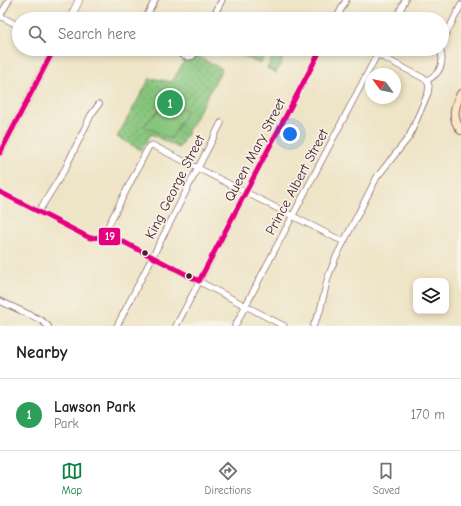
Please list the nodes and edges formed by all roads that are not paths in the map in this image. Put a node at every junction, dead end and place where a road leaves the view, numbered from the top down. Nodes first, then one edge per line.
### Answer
1 (9, 0) edge
2 (79, 0) edge
3 (155, 0) edge
4 (222, 0) edge
5 (346, 0) edge
6 (405, 0) edge
7 (461, 5) edge
8 (73, 12) edge
9 (149, 12) edge
10 (216, 12) edge
11 (340, 12) edge
12 (399, 12) edge
13 (0, 16) edge
14 (12, 22) edge
15 (449, 28) edge
16 (50, 56) edge
17 (317, 56) edge
18 (377, 56) edge
19 (386, 56) edge
20 (442, 56) edge
21 (427, 80) junction
22 (461, 94) edge
23 (99, 104) dead end
24 (221, 123) dead end
25 (461, 130) edge
26 (0, 151) edge
27 (198, 167) junction
28 (0, 192) edge
29 (246, 192) junction
30 (39, 211) junction
31 (293, 216) junction
32 (103, 236) junction
33 (344, 242) junction
34 (152, 257) junction
35 (199, 281) junction
36 (0, 301) edge
37 (245, 306) junction
38 (48, 326) edge
39 (117, 326) edge
40 (176, 326) edge
41 (235, 326) edge
42 (284, 326) edge
43 (313, 326) edge

1 - 13 street
2 - 8 street
3 - 9 street
4 - 10 street
5 - 11 street
6 - 12 street
7 - 15 street
13 - 14 street
16 - 26 street
17 - 29 street, Queen Mary Street
18 - 31 street, Prince Albert Street
19 - 21 street
20 - 21 street
21 - 33 street
22 - 25 main road
23 - 30 street
24 - 27 street, King George Street
27 - 29 street
27 - 32 street
27 - 34 street, King George Street
28 - 30 street
29 - 31 street
29 - 35 street, Queen Mary Street
30 - 32 street
31 - 33 street
31 - 37 street, Prince Albert Street
32 - 34 street
33 - 43 street
34 - 35 street
34 - 39 street, King George Street
35 - 37 street
35 - 40 street, Queen Mary Street
36 - 38 street
37 - 41 street, Prince Albert Street
37 - 42 street

